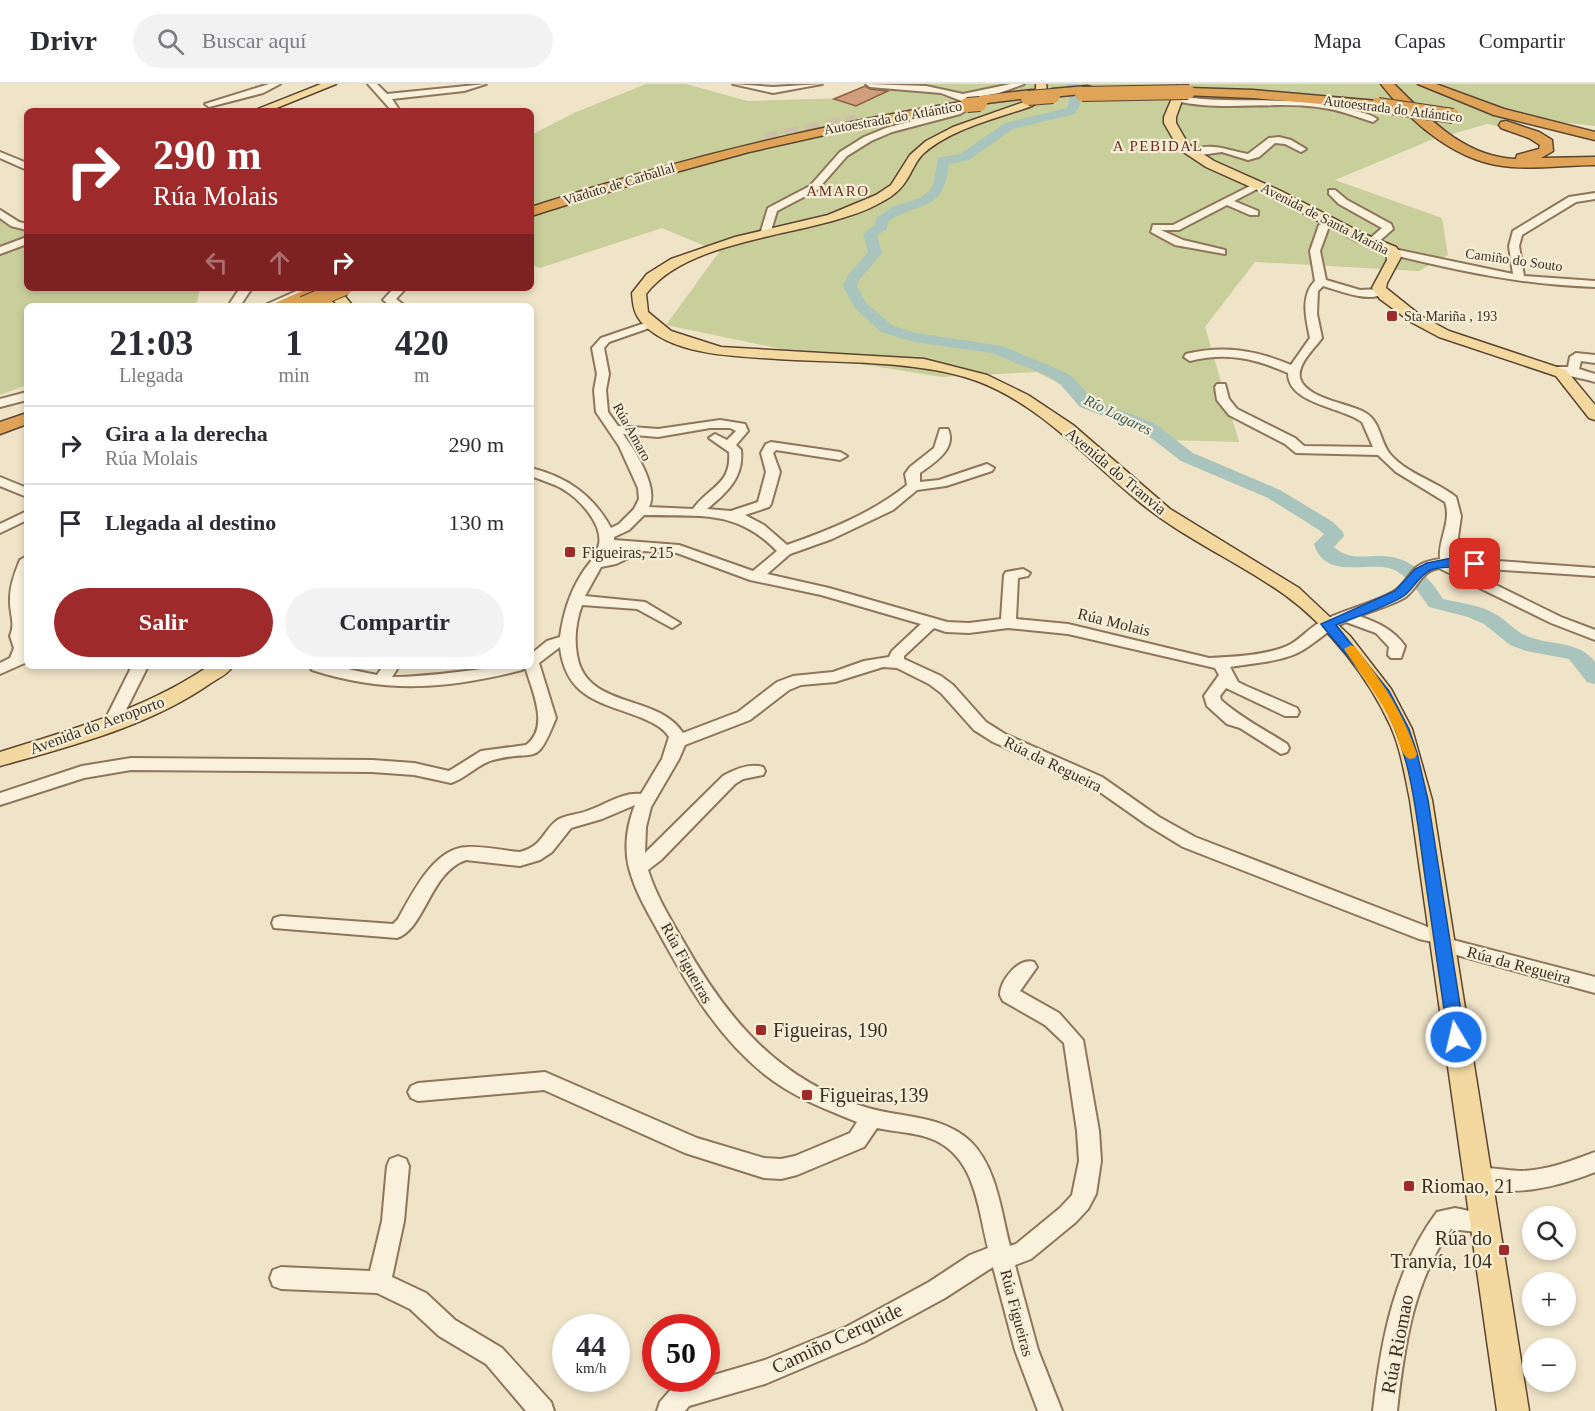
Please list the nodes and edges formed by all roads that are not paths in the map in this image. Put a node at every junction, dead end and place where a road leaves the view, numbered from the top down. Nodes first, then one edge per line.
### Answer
1 (276, 84) edge
2 (331, 84) edge
3 (372, 84) edge
4 (482, 84) edge
5 (737, 84) edge
6 (818, 84) edge
7 (870, 84) edge
8 (1020, 84) edge
9 (1387, 84) edge
10 (1393, 84) edge
11 (1424, 84) edge
12 (1328, 87) dead end
13 (1225, 89) junction
14 (1186, 91) edge
15 (1033, 92) edge
16 (238, 97) junction
17 (385, 98) junction
18 (971, 101) junction
19 (1377, 102) junction
20 (208, 104) dead end
21 (272, 105) junction
22 (266, 108) edge
23 (395, 108) edge
24 (1373, 118) dead end
25 (856, 121) tunnel mouth
26 (1485, 121) dead end
27 (1506, 125) junction
28 (1595, 137) edge
29 (765, 140) tunnel mouth
30 (1595, 143) edge
31 (1301, 149) dead end
32 (1193, 153) junction
33 (0, 155) edge
34 (703, 157) junction
35 (1595, 161) edge
36 (23, 165) edge
37 (0, 168) edge
38 (1258, 185) junction
39 (1332, 192) dead end
40 (1595, 196) edge
41 (1225, 201) junction
42 (534, 205) edge
43 (534, 211) edge
44 (0, 213) edge
45 (1254, 213) dead end
46 (1332, 223) junction
47 (24, 226) edge
48 (765, 234) junction
49 (24, 241) edge
50 (1372, 242) junction
51 (0, 251) edge
52 (1221, 252) dead end
53 (1394, 252) junction
54 (1518, 278) junction
55 (1322, 282) junction
56 (1595, 284) edge
57 (305, 291) edge
58 (315, 291) edge
59 (334, 291) edge
60 (338, 291) edge
61 (397, 291) edge
62 (1381, 292) junction
63 (276, 303) edge
64 (288, 303) edge
65 (311, 303) edge
66 (344, 303) edge
67 (394, 303) edge
68 (651, 324) junction
69 (1190, 357) dead end
70 (1595, 359) edge
71 (1294, 371) junction
72 (1556, 371) junction
73 (1573, 371) junction
74 (1595, 378) edge
75 (1221, 387) dead end
76 (24, 397) edge
77 (0, 403) edge
78 (24, 410) edge
79 (1595, 415) edge
80 (0, 419) edge
81 (24, 419) edge
82 (0, 428) edge
83 (615, 430) junction
84 (944, 432) dead end
85 (715, 438) dead end
86 (729, 446) junction
87 (1381, 452) junction
88 (840, 456) dead end
89 (987, 468) dead end
90 (534, 473) edge
91 (0, 481) edge
92 (914, 486) junction
93 (24, 492) edge
94 (640, 511) junction
95 (698, 513) junction
96 (733, 515) junction
97 (24, 516) edge
98 (0, 529) edge
99 (607, 539) junction
100 (642, 546) junction
101 (785, 551) junction
102 (1444, 563) junction
103 (596, 564) junction
104 (24, 571) edge
105 (1595, 572) edge
106 (1023, 573) dead end
107 (755, 577) junction
108 (578, 600) junction
109 (1345, 616) junction
110 (672, 622) dead end
111 (1008, 623) junction
112 (930, 624) junction
113 (1327, 624) junction
114 (24, 630) edge
115 (1595, 635) edge
116 (566, 640) junction
117 (1396, 655) dead end
118 (22, 658) edge
119 (534, 659) edge
120 (895, 663) junction
121 (0, 669) edge
122 (139, 669) edge
123 (217, 669) edge
124 (327, 669) edge
125 (389, 669) edge
126 (502, 669) edge
127 (533, 669) edge
128 (1224, 669) junction
129 (381, 681) junction
130 (1291, 712) dead end
131 (111, 724) junction
132 (678, 741) junction
133 (1281, 748) dead end
134 (0, 759) edge
135 (757, 771) dead end
136 (0, 799) edge
137 (645, 800) junction
138 (638, 868) junction
139 (281, 923) dead end
140 (1442, 940) junction
141 (1027, 967) dead end
142 (1595, 985) edge
143 (418, 1092) dead end
144 (872, 1118) junction
145 (1595, 1162) edge
146 (398, 1166) dead end
147 (1478, 1177) junction
148 (1485, 1222) junction
149 (1002, 1256) junction
150 (281, 1278) dead end
151 (379, 1282) junction
152 (542, 1411) edge
153 (669, 1411) edge
154 (1050, 1411) edge
155 (1385, 1411) edge
156 (1513, 1411) edge

1 - 16 street
2 - 21 main road
3 - 17 street
4 - 17 street
5 - 6 street
7 - 18 street
8 - 18 street
9 - 35 highway
10 - 27 highway
11 - 28 highway
12 - 13 highway
13 - 14 highway, Autoestrada do Atlántico
13 - 19 highway, Autoestrada do Atlántico
14 - 15 highway, Autoestrada do Atlántico, bridge
14 - 19 highway, Autoestrada do Atlántico
14 - 24 street
14 - 32 main road, Avenida de Santa Mariña
15 - 18 highway, Autoestrada do Atlántico
15 - 48 main road
16 - 20 street
16 - 21 street
17 - 23 street
18 - 25 highway, Autoestrada do Atlántico
18 - 34 highway, Autoestrada do Atlántico
18 - 48 street
19 - 28 highway, Autoestrada do Atlántico, bridge
21 - 22 main road
26 - 27 highway, Autoestrada do Atlántico
27 - 30 highway, Autoestrada do Atlántico
29 - 34 highway
31 - 32 street
32 - 38 main road, Avenida de Santa Mariña
33 - 36 street
34 - 42 highway, Viaduto de Carballal
34 - 43 highway, Viaduto de Carballal
36 - 37 street
38 - 41 street
38 - 46 main road, Avenida de Santa Mariña
39 - 50 street
40 - 54 street
41 - 45 street
41 - 52 street
44 - 47 street
46 - 50 main road, Avenida de Santa Mariña
46 - 55 street
48 - 68 main road
49 - 51 street
50 - 53 main road, Avenida de Santa Mariña
53 - 54 street, Camiño do Souto
53 - 62 main road, Avenida de Santa Mariña
54 - 56 street, Camiño do Souto
55 - 62 street
55 - 71 street
57 - 63 street
58 - 64 highway
59 - 66 main road
60 - 65 highway, bridge
61 - 67 street
62 - 72 main road
68 - 83 street, Rúa Amaro
68 - 113 main road, Avenida do Tranvia
69 - 71 street
70 - 73 street
71 - 87 street
72 - 73 street
72 - 79 main road
73 - 74 street
75 - 87 street
76 - 77 street
78 - 80 highway
81 - 82 highway
83 - 86 street
83 - 94 street, Rúa Amaro
84 - 92 street
85 - 86 street
86 - 95 street
87 - 102 street
88 - 96 street
89 - 92 street
90 - 99 street
91 - 93 street
92 - 101 street
94 - 95 street
94 - 99 street
95 - 96 street
96 - 101 street
97 - 98 street
99 - 100 street, Rúa Molais
99 - 103 street
100 - 103 street
100 - 107 street, Rúa Molais
101 - 107 street
102 - 105 street, Rúa Molais
102 - 109 street, Rúa Molais
102 - 115 street
103 - 108 street
104 - 114 street
106 - 111 street
107 - 112 street, Rúa Molais
108 - 110 street
108 - 116 street
109 - 113 street, Rúa Molais
109 - 117 street
111 - 112 street, Rúa Molais
111 - 128 street, Rúa Molais
112 - 120 street
113 - 128 street, Rúa Molais
113 - 140 main road, Avenida do Tranvia
114 - 118 street
116 - 119 street
116 - 132 street
118 - 121 street
120 - 132 street, Rúa da Regueira
120 - 140 street, Rúa da Regueira
122 - 131 street
123 - 131 main road, Avenida do Aeroporto
124 - 129 street
125 - 129 street
126 - 129 street
127 - 136 street
128 - 130 street
128 - 133 street
131 - 134 main road, Avenida do Aeroporto
132 - 137 street, Rúa Figueiras
135 - 138 street
137 - 138 street, Rúa Figueiras
137 - 139 street
138 - 144 street, Rúa Figueiras
140 - 142 street, Rúa da Regueira
140 - 147 main road, Avenida do Tranvia
141 - 149 street, Camiño Cerquide
143 - 144 street
144 - 149 street, Rúa Figueiras
145 - 147 street
146 - 151 street
147 - 148 main road, Avenida do Tranvia
148 - 155 street, Rúa Riomao
148 - 156 main road, Avenida do Tranvia
149 - 153 street, Camiño Cerquide
149 - 154 street, Rúa Figueiras
150 - 151 street
151 - 152 street

